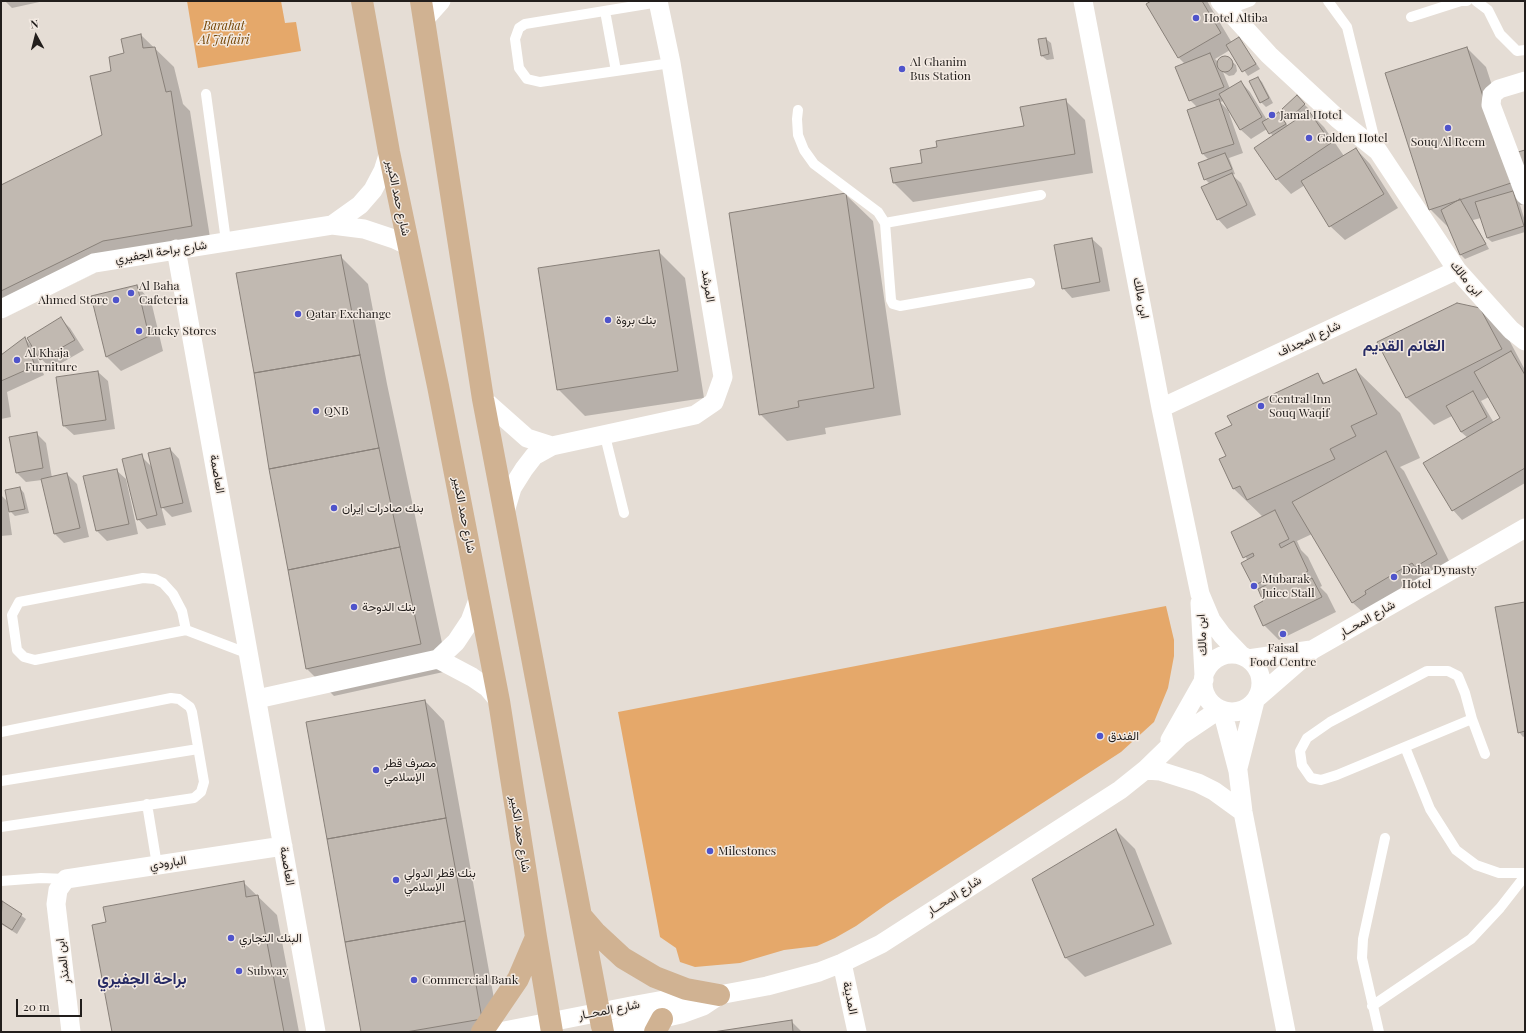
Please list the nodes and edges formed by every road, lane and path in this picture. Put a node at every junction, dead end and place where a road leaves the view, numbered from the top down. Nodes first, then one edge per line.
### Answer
1 (362, 1) edge
2 (441, 1) edge
3 (659, 1) edge
4 (1083, 1) edge
5 (1251, 1) edge
6 (1328, 1) edge
7 (1467, 1) edge
8 (1476, 1) edge
9 (1223, 6) edge
10 (422, 10) edge
11 (605, 11) junction
12 (1411, 17) dead end
13 (1525, 50) edge
14 (671, 63) junction
15 (616, 71) junction
16 (1525, 81) edge
17 (206, 94) dead end
18 (798, 110) dead end
19 (1378, 151) junction
20 (389, 152) junction
21 (1041, 195) dead end
22 (1525, 195) edge
23 (885, 223) junction
24 (332, 225) junction
25 (226, 241) junction
26 (408, 246) junction
27 (176, 249) junction
28 (1457, 270) junction
29 (1030, 283) dead end
30 (1, 309) edge
31 (1524, 337) edge
32 (483, 398) junction
33 (1161, 408) junction
34 (605, 436) junction
35 (552, 446) junction
36 (624, 513) dead end
37 (504, 515) junction
38 (1525, 528) edge
39 (1200, 594) junction
40 (479, 597) junction
41 (186, 630) junction
42 (1312, 650) junction
43 (249, 654) junction
44 (1245, 657) junction
45 (438, 660) junction
46 (1204, 677) junction
47 (257, 699) junction
48 (1256, 699) junction
49 (499, 701) junction
50 (1221, 709) junction
51 (1472, 719) junction
52 (1, 732) edge
53 (1405, 747) junction
54 (198, 749) junction
55 (1165, 751) junction
56 (1485, 754) dead end
57 (1145, 770) junction
58 (1238, 771) junction
59 (1, 781) edge
60 (148, 804) junction
61 (1242, 812) junction
62 (1, 827) edge
63 (1385, 838) dead end
64 (283, 846) junction
65 (157, 865) junction
66 (1525, 873) edge
67 (1525, 876) edge
68 (1, 881) edge
69 (62, 885) junction
70 (582, 917) junction
71 (536, 937) junction
72 (842, 963) junction
73 (719, 996) junction
74 (1372, 1006) junction
75 (659, 1026) edge
76 (552, 1027) edge
77 (602, 1027) edge
78 (71, 1032) edge
79 (316, 1032) edge
80 (482, 1032) edge
81 (499, 1032) edge
82 (857, 1032) edge
83 (1286, 1032) edge
84 (1379, 1032) edge

1 - 20 main road, شارع حمد الكبير
2 - 10 street
3 - 11 lane
3 - 14 street, المرشد
4 - 33 street, ابن مالك
5 - 9 lane
6 - 19 lane
7 - 12 lane
8 - 13 lane
9 - 19 street, ابن مالك
10 - 32 main road
11 - 15 lane
11 - 15 lane
14 - 15 lane
14 - 34 street, المرشد
16 - 22 street
17 - 25 lane
18 - 23 lane
19 - 28 street, ابن مالك
20 - 24 street, شارع براحة الجفيري
20 - 26 main road, شارع حمد الكبير
21 - 23 lane
23 - 29 lane
24 - 25 street, شارع براحة الجفيري
24 - 26 street, شارع براحة الجفيري
25 - 27 street, شارع براحة الجفيري
26 - 40 main road, شارع حمد الكبير
27 - 30 street, شارع براحة الجفيري
27 - 43 street, العاصمة
28 - 31 street, ابن مالك
28 - 33 street, شارع المجداف
32 - 35 street, المرشد
32 - 37 main road
33 - 39 street, ابن مالك
34 - 35 street, المرشد
34 - 36 lane
35 - 37 street, المرشد
37 - 70 main road
38 - 42 street, شارع المحــار
39 - 44 street, ابن مالك
39 - 46 street, ابن مالك
40 - 45 street
40 - 49 main road, شارع حمد الكبير
41 - 41 lane
41 - 43 lane
42 - 44 street, شارع المحــار
42 - 48 street, شارع المحــار
43 - 47 street, العاصمة
44 - 46 street
44 - 48 street
45 - 47 street
45 - 49 street
46 - 50 street
46 - 55 street, شارع المحــار
47 - 64 street, العاصمة
48 - 50 street
48 - 58 street
49 - 71 main road, شارع حمد الكبير
50 - 55 street, شارع المحــار
50 - 58 street
51 - 53 lane
51 - 53 lane
51 - 56 lane
52 - 54 lane
53 - 66 lane
54 - 59 lane
54 - 60 lane
55 - 57 street, شارع المحــار
57 - 61 street
57 - 72 street, شارع المحــار
58 - 61 street
60 - 62 lane
60 - 65 lane
61 - 83 street
63 - 74 lane
64 - 65 street, البارودي
64 - 79 street, العاصمة
65 - 69 street, البارودي
67 - 74 lane
68 - 69 lane
69 - 78 street, ابن المنذر
70 - 73 main road
70 - 77 main road
71 - 76 main road, شارع حمد الكبير
71 - 80 main road
72 - 73 street, شارع المحــار
72 - 82 street, المدينة
73 - 75 street, شارع المحــار
73 - 77 street, شارع المحــار
74 - 84 lane
75 - 77 street, شارع المحــار
76 - 77 street, شارع المحــار
76 - 81 street, شارع المحــار

